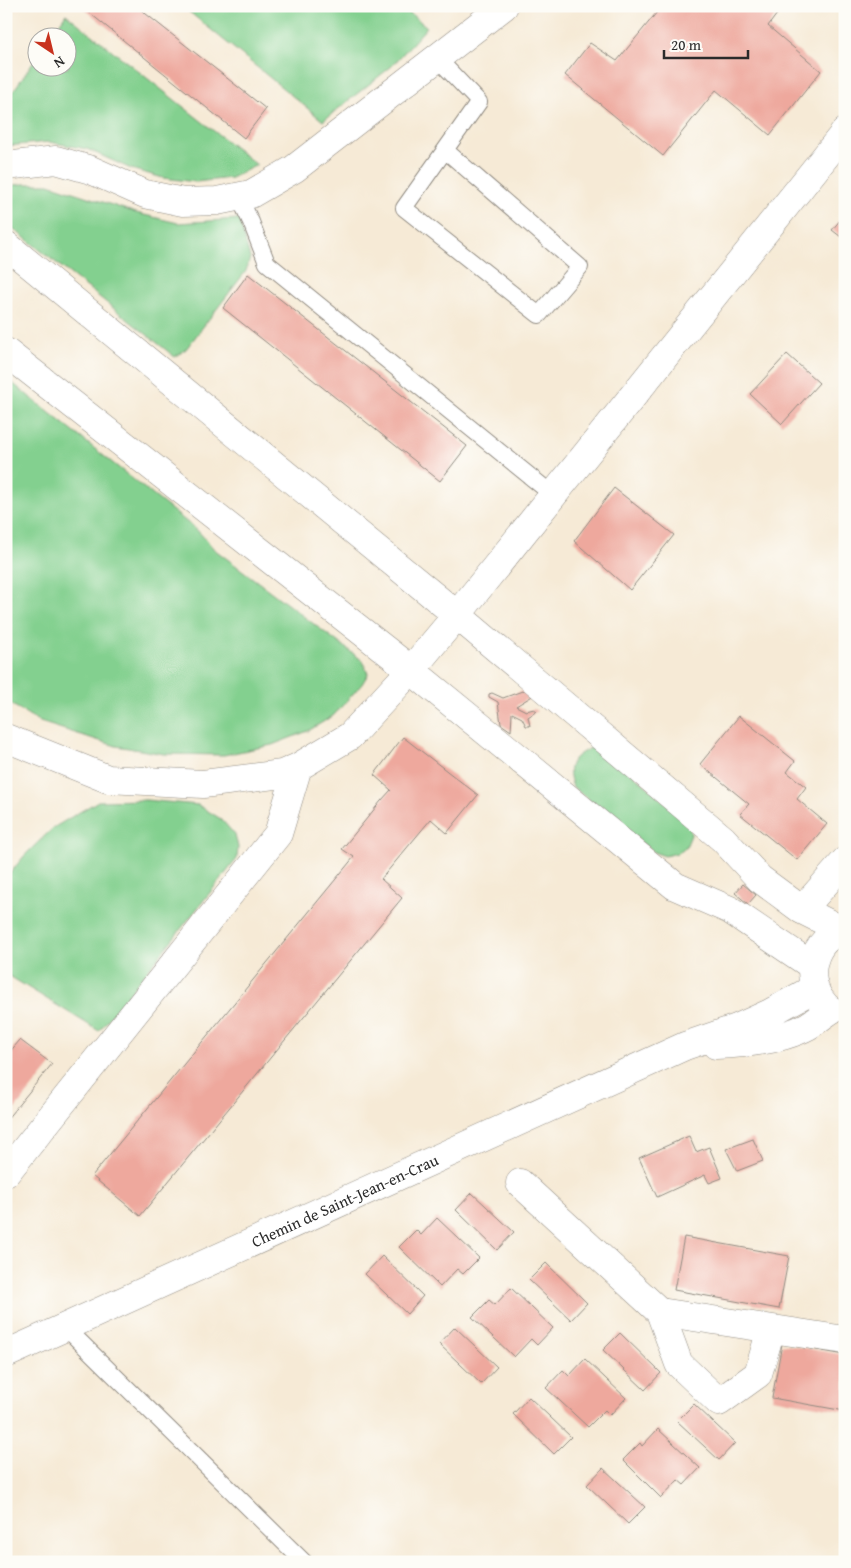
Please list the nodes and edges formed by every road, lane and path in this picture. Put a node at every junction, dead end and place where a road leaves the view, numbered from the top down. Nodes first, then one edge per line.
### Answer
1 (504, 6) edge
2 (437, 58) junction
3 (845, 132) edge
4 (445, 150) junction
5 (6, 166) edge
6 (238, 197) junction
7 (6, 245) edge
8 (6, 352) edge
9 (553, 495) junction
10 (457, 615) junction
11 (411, 670) junction
12 (6, 738) edge
13 (298, 767) junction
14 (845, 861) edge
15 (802, 910) junction
16 (843, 930) edge
17 (812, 977) junction
18 (838, 1013) edge
19 (685, 1046) junction
20 (6, 1173) edge
21 (520, 1183) dead end
22 (660, 1312) junction
23 (65, 1327) junction
24 (771, 1329) junction
25 (845, 1340) edge
26 (6, 1354) edge
27 (304, 1562) edge

1 - 2 street
2 - 4 lane
2 - 6 street
3 - 9 street
4 - 4 lane
5 - 6 street
6 - 9 lane
7 - 10 street
8 - 11 street
9 - 10 street
10 - 11 street
10 - 15 street
11 - 13 street
11 - 17 street
12 - 13 street
13 - 20 street
14 - 15 street
15 - 16 street
16 - 17 street
17 - 18 street
17 - 19 street, Chemin de Saint-Jean-en-Crau
18 - 19 street
19 - 23 street, Chemin de Saint-Jean-en-Crau
21 - 22 street
22 - 24 street
22 - 24 street
23 - 26 street, Chemin de Saint-Jean-en-Crau
23 - 27 lane
24 - 25 street

